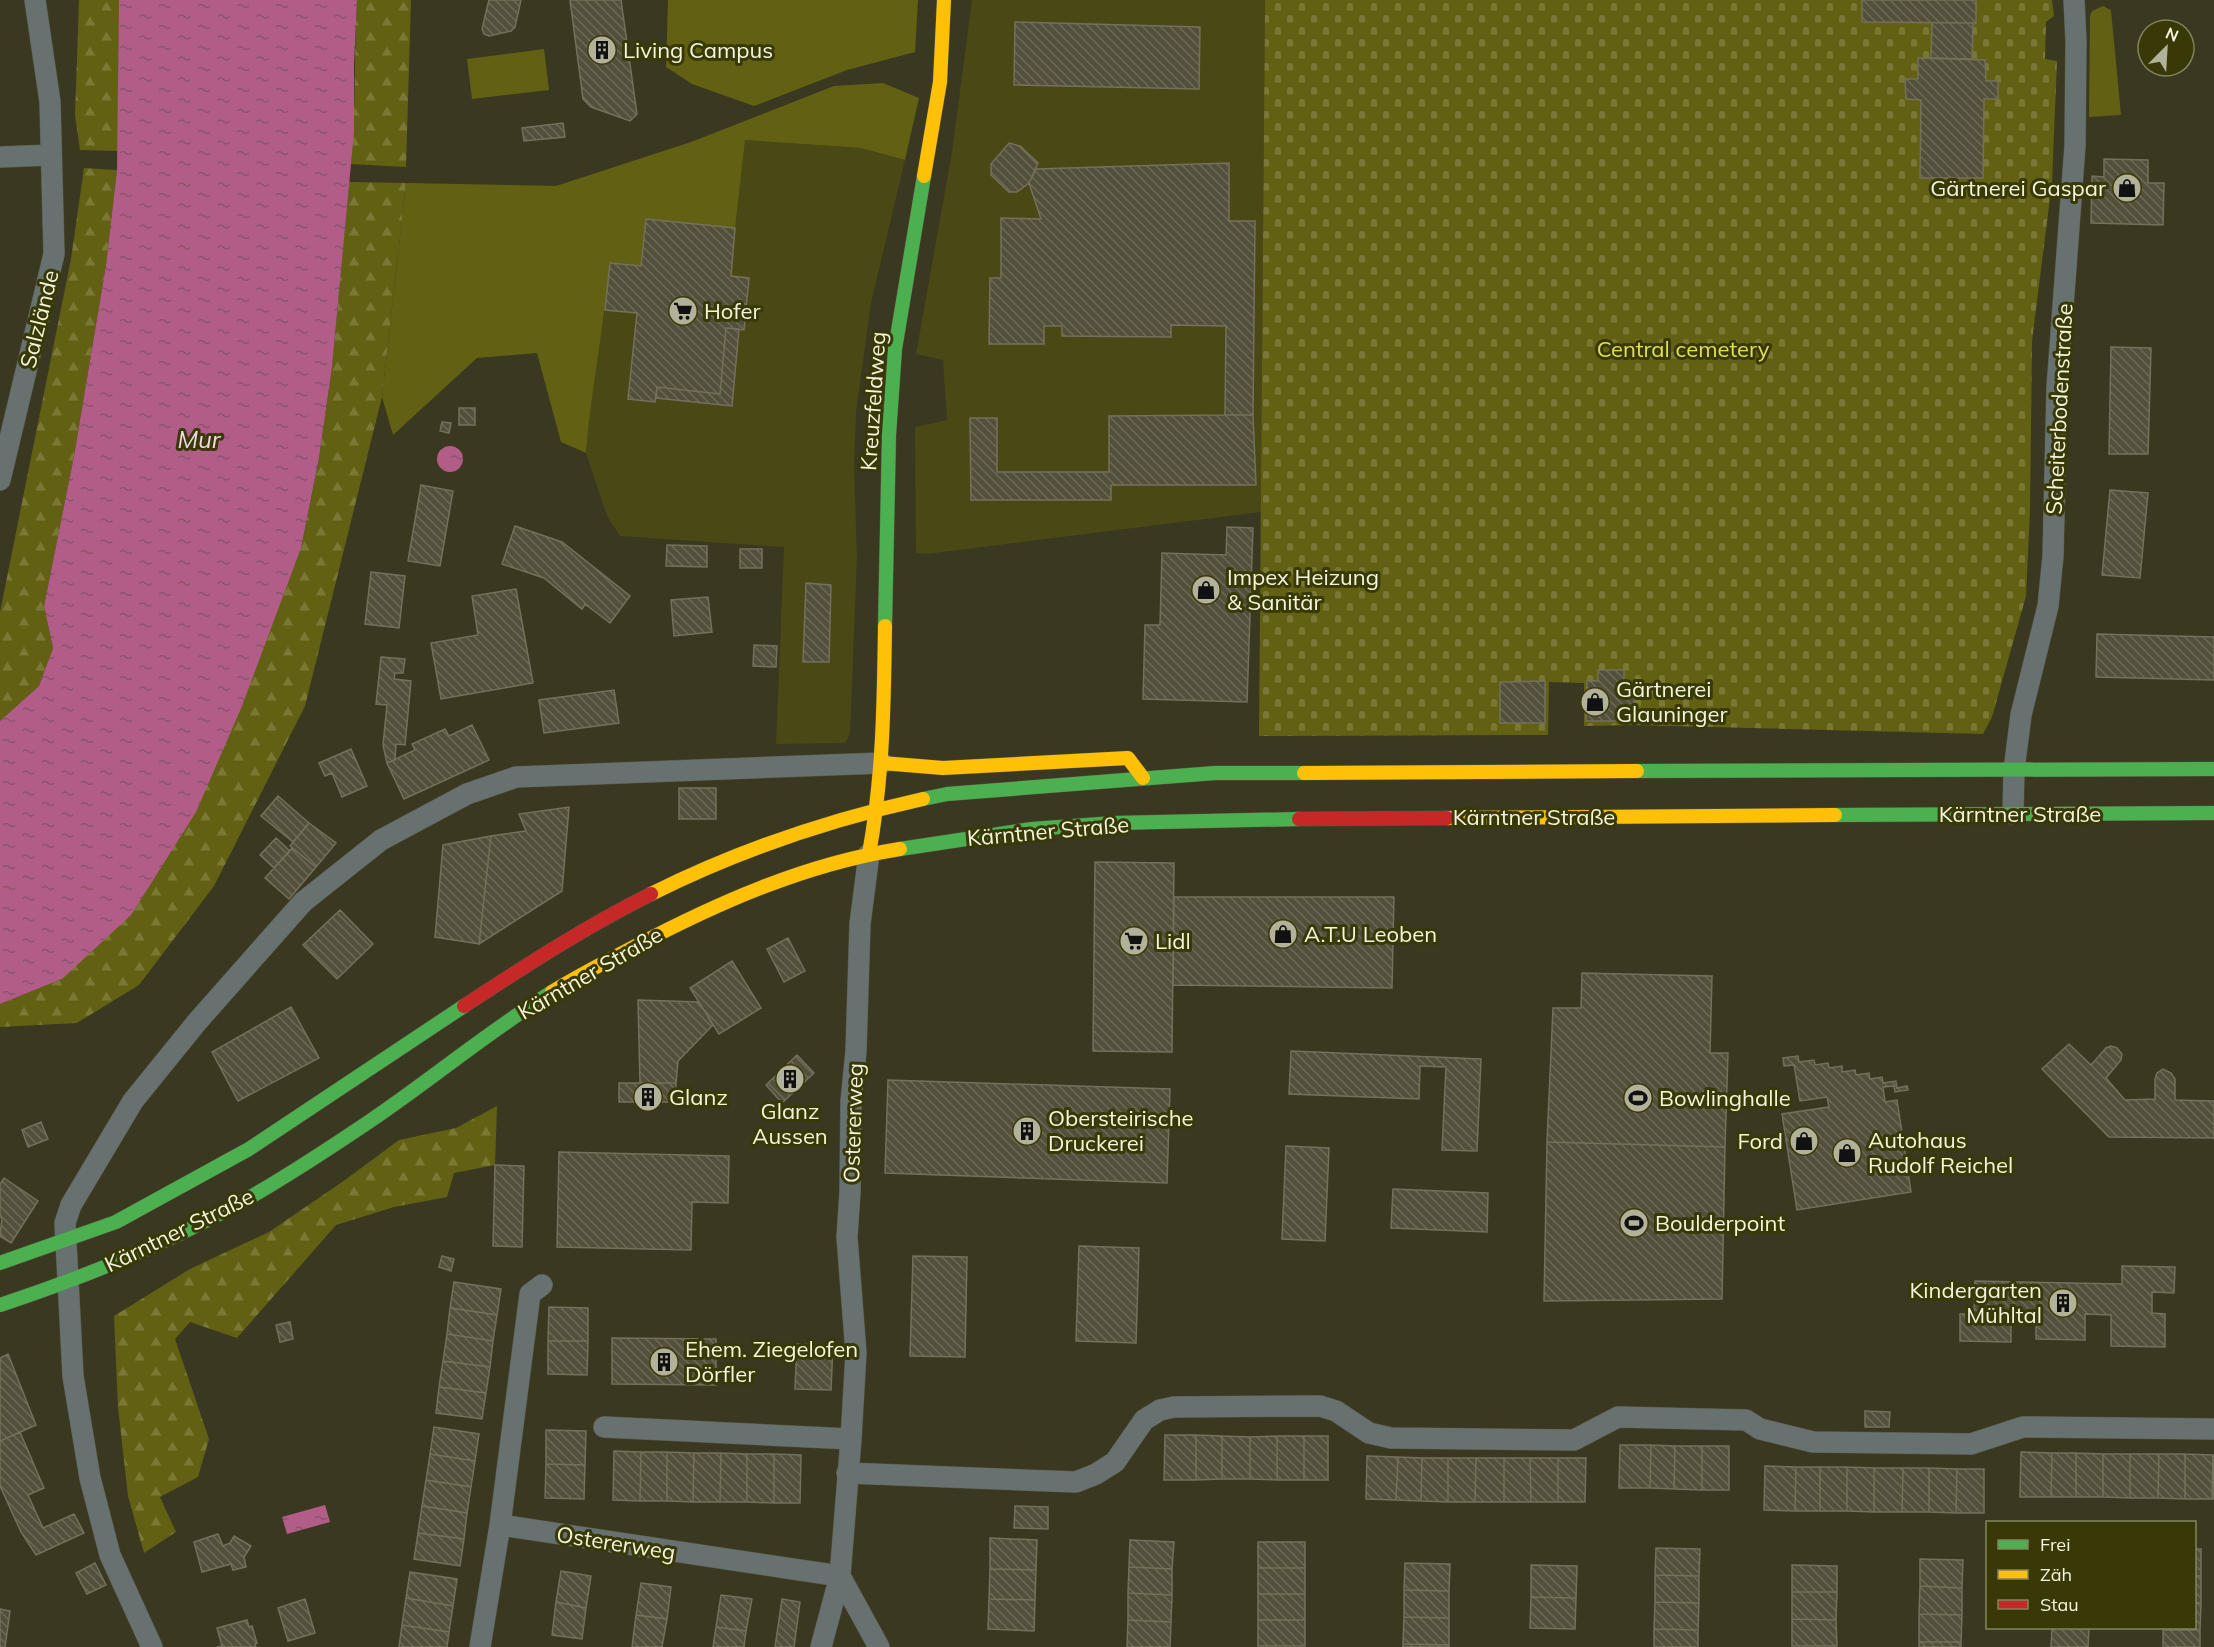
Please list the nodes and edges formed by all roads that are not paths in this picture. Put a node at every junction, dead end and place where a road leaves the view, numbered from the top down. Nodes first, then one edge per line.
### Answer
1 (34, 0) edge
2 (944, 0) edge
3 (2074, 0) edge
4 (51, 155) junction
5 (0, 156) edge
6 (0, 480) edge
7 (882, 763) junction
8 (2214, 769) edge
9 (2014, 770) junction
10 (1143, 778) junction
11 (877, 808) junction
12 (2214, 813) edge
13 (2013, 814) junction
14 (869, 854) junction
15 (65, 1241) junction
16 (0, 1263) edge
17 (68, 1283) junction
18 (542, 1285) dead end
19 (0, 1305) edge
20 (604, 1427) dead end
21 (2214, 1429) edge
22 (851, 1439) junction
23 (847, 1473) junction
24 (500, 1525) junction
25 (840, 1576) junction
26 (152, 1647) edge
27 (480, 1647) edge
28 (821, 1647) edge
29 (879, 1647) edge

1 - 4 street, Salzlände
2 - 7 main road, Kreuzfeldweg
3 - 9 street, Scheiterbodenstraße
4 - 5 street
4 - 6 street, Salzlände
7 - 10 main road
7 - 11 main road, Kreuzfeldweg
7 - 15 street
8 - 9 main road, Kärntner Straße
9 - 10 main road, Kärntner Straße
9 - 13 street, Scheiterbodenstraße
10 - 11 main road, Kärntner Straße
11 - 14 main road, Ostererweg
11 - 15 main road, Kärntner Straße
12 - 13 main road, Kärntner Straße
13 - 14 main road, Kärntner Straße
14 - 17 main road, Kärntner Straße
14 - 22 street, Ostererweg
15 - 16 main road, Kärntner Straße
15 - 17 street
17 - 19 main road, Kärntner Straße
17 - 26 street
18 - 24 street
20 - 22 street
21 - 23 street
22 - 23 street, Ostererweg
23 - 25 street, Ostererweg
24 - 25 street, Ostererweg
24 - 27 street
25 - 28 street, Ostererweg
25 - 29 street

